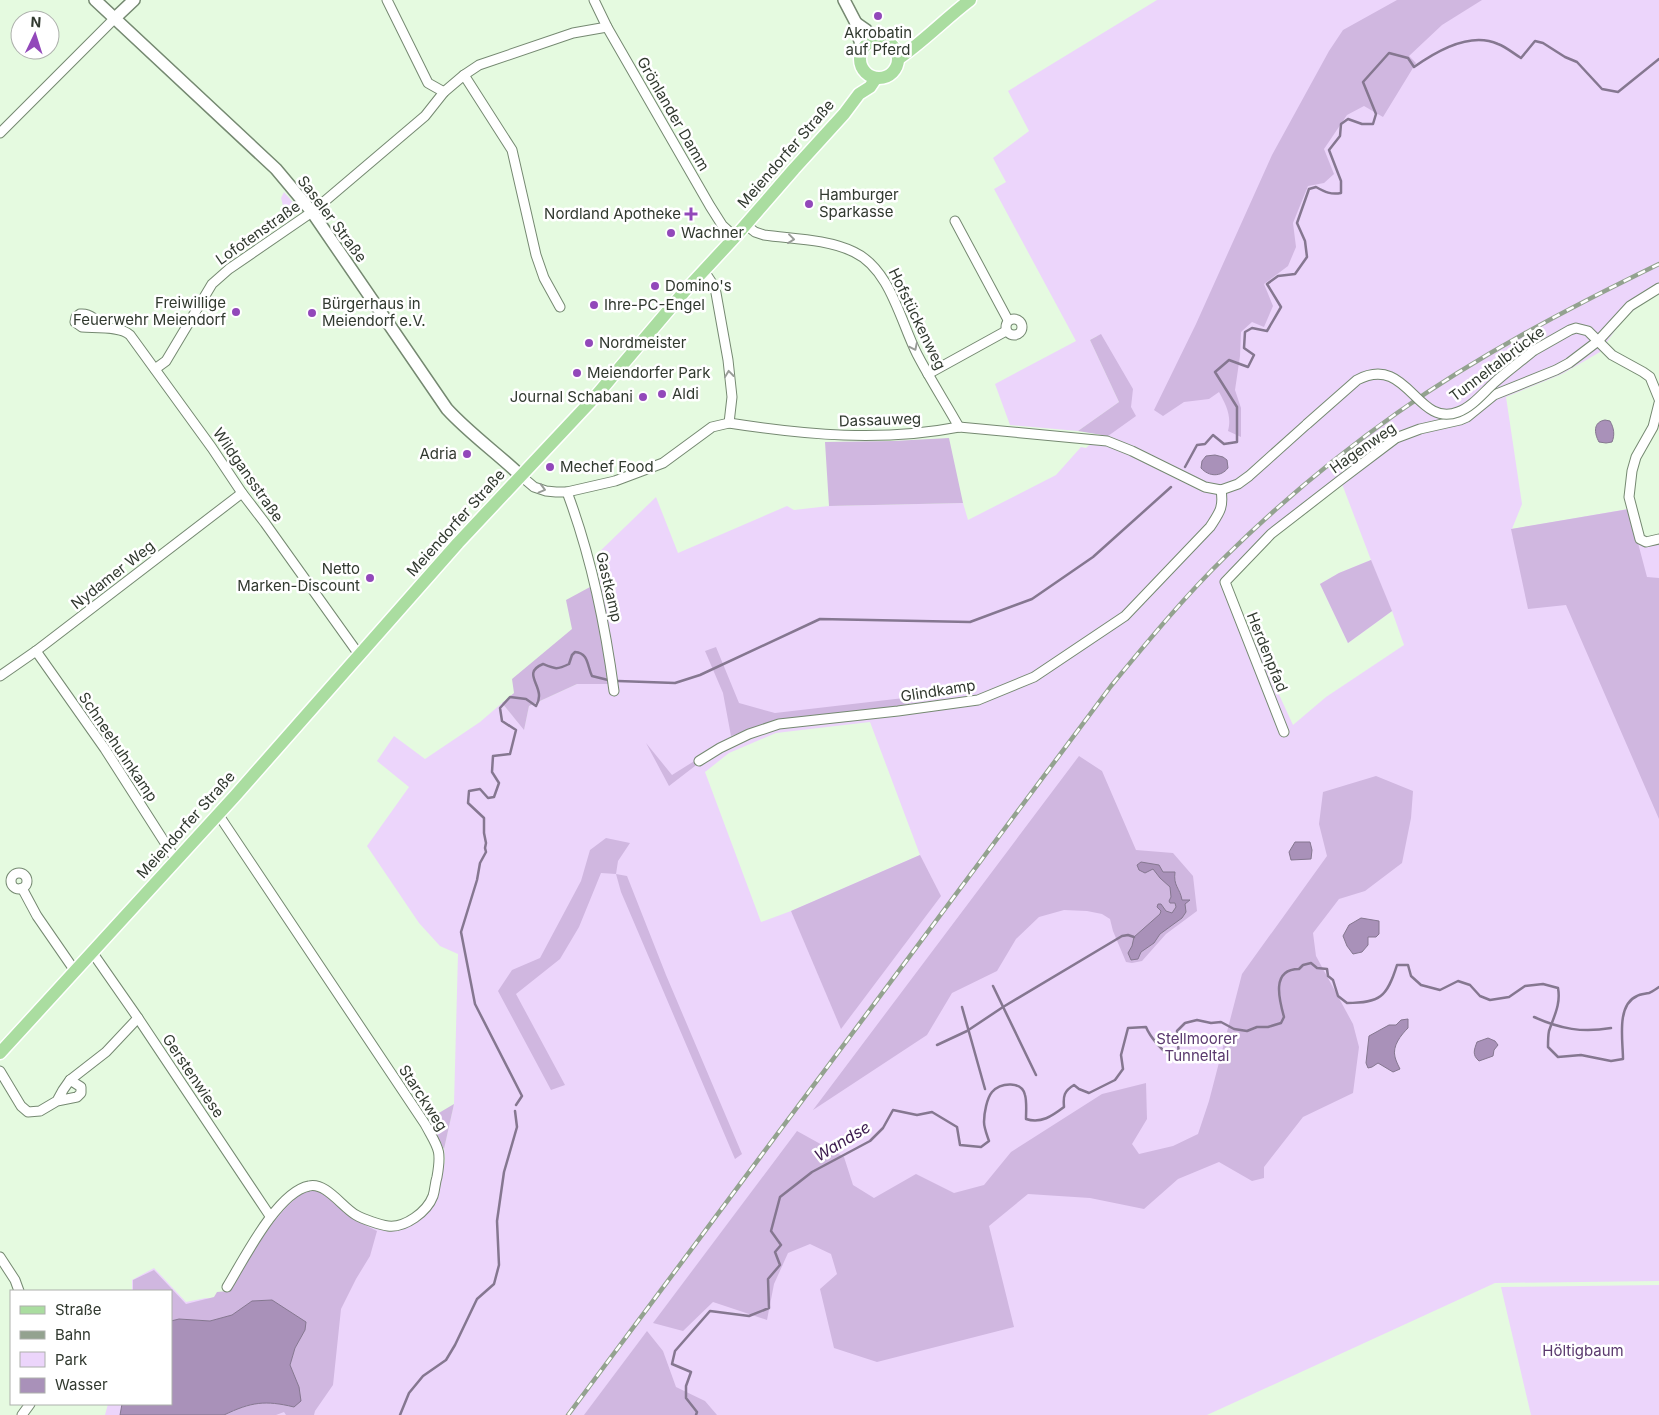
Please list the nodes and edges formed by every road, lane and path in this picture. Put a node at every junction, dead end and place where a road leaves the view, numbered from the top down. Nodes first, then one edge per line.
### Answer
1 (95, 0) edge
2 (134, 0) edge
3 (387, 0) edge
4 (594, 0) edge
5 (844, 0) edge
6 (970, 0) edge
7 (115, 18) junction
8 (856, 22) junction
9 (607, 27) junction
10 (875, 41) junction
11 (863, 49) junction
12 (895, 53) junction
13 (464, 75) junction
14 (871, 75) junction
15 (444, 92) junction
16 (0, 133) edge
17 (312, 212) junction
18 (955, 221) dead end
19 (746, 224) junction
20 (735, 237) junction
21 (704, 271) junction
22 (1659, 288) edge
23 (560, 307) dead end
24 (1008, 320) junction
25 (100, 328) dead end
26 (1006, 331) junction
27 (1598, 342) junction
28 (155, 369) junction
29 (928, 374) junction
30 (1659, 399) edge
31 (1659, 403) edge
32 (729, 423) junction
33 (959, 427) junction
34 (521, 476) junction
35 (1221, 490) junction
36 (567, 492) junction
37 (242, 493) junction
38 (1659, 539) edge
39 (1225, 582) joint
40 (36, 651) junction
41 (360, 656) junction
42 (0, 676) edge
43 (614, 691) dead end
44 (1284, 732) dead end
45 (699, 761) dead end
46 (218, 814) junction
47 (176, 860) junction
48 (22, 888) dead end
49 (92, 952) junction
50 (75, 971) junction
51 (138, 1018) junction
52 (0, 1053) edge
53 (0, 1070) edge
54 (70, 1080) junction
55 (57, 1101) junction
56 (270, 1216) junction
57 (0, 1256) edge
58 (227, 1288) dead end
59 (20, 1290) edge

1 - 7 street, Saseler Straße
2 - 7 street
3 - 15 street
4 - 9 street, Grönlander Damm
5 - 8 street
6 - 12 main road, Meiendorfer Straße
7 - 16 street
7 - 17 street, Saseler Straße
8 - 10 street
8 - 11 street
9 - 13 street, Lofotenstraße
9 - 20 street, Grönlander Damm
10 - 11 main road
10 - 12 main road
11 - 14 main road
12 - 14 main road, Meiendorfer Straße
13 - 15 street, Lofotenstraße
13 - 23 street
14 - 19 main road, Meiendorfer Straße
15 - 17 street, Lofotenstraße
17 - 28 street, Lofotenstraße
17 - 34 street, Saseler Straße
18 - 24 street
19 - 20 main road, Meiendorfer Straße
19 -> 29 street, Hofstückenweg
20 - 21 main road, Meiendorfer Straße
32 -> 21 street
21 - 34 main road, Meiendorfer Straße
22 - 27 street, Hagenweg
24 - 26 street
24 - 26 street
25 - 28 street, Wildgansstraße
26 - 29 street
27 - 30 street, Tunneltalbrücke
27 - 35 street, Tunneltalbrücke, bridge
27 - 39 street, Hagenweg
28 - 37 street, Wildgansstraße
29 - 33 street, Hofstückenweg
31 - 38 street
32 - 33 street, Dassauweg
32 - 36 street, Dassauweg
33 - 35 street, Dassauweg
34 -> 36 street, Dassauweg
34 - 41 main road, Meiendorfer Straße
35 - 45 street, Glindkamp
36 - 43 street, Gastkamp
37 - 40 street, Nydamer Weg
37 - 41 street, Wildgansstraße
39 - 44 street, Herdenpfad
40 - 42 street, Nydamer Weg
40 - 47 street, Schneehuhnkamp
41 - 46 main road, Meiendorfer Straße
46 - 47 main road, Meiendorfer Straße
46 - 56 street, Starckweg
47 - 49 main road, Meiendorfer Straße
48 - 50 street
49 - 50 main road, Meiendorfer Straße
49 - 51 street, Gerstenwiese
50 - 52 main road, Meiendorfer Straße
51 - 54 street
51 - 56 street, Gerstenwiese
53 - 55 street
54 - 55 street
54 - 55 street
56 - 58 street, Starckweg
57 - 59 street

